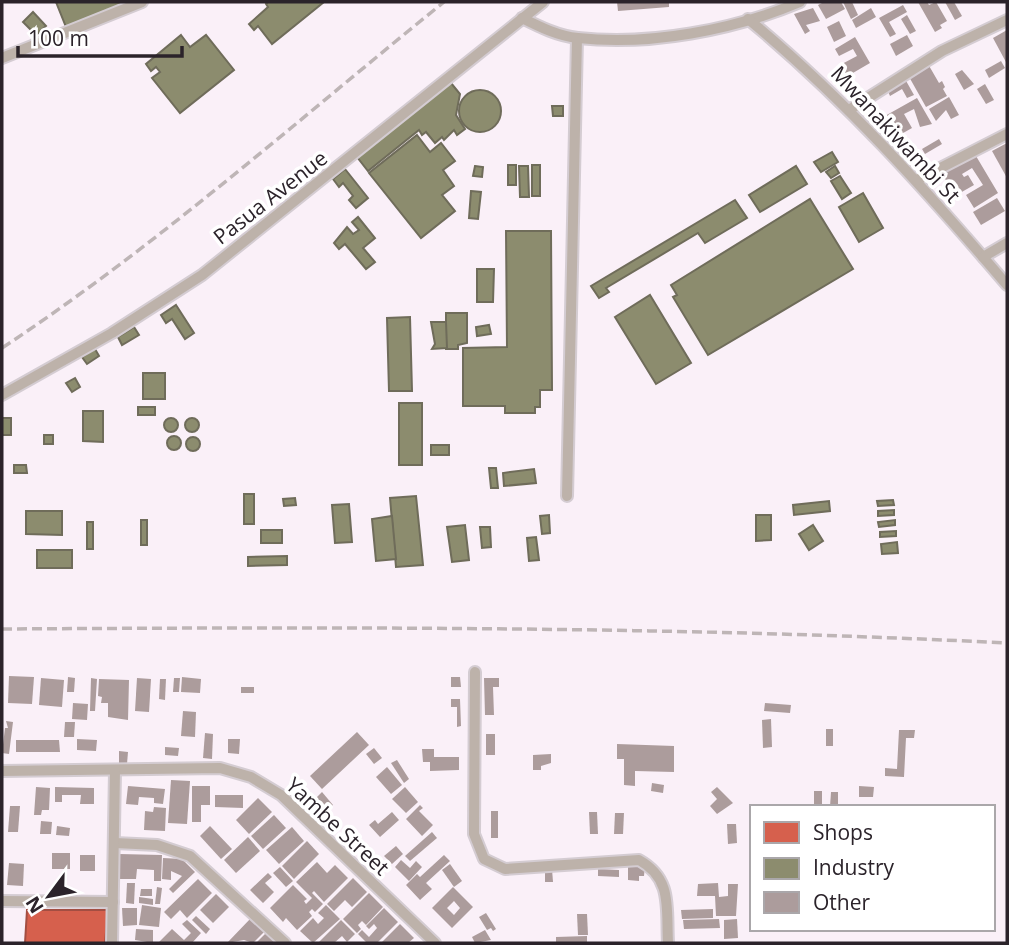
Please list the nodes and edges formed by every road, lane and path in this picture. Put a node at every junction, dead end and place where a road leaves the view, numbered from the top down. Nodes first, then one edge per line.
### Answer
1 (142, 2) edge
2 (543, 2) edge
3 (800, 2) edge
4 (522, 18) junction
5 (748, 19) junction
6 (1007, 20) edge
7 (577, 38) junction
8 (2, 58) edge
9 (849, 110) junction
10 (1007, 134) edge
11 (917, 180) junction
12 (1007, 243) edge
13 (983, 257) junction
14 (1007, 285) edge
15 (2, 395) edge
16 (567, 496) dead end
17 (475, 673) dead end
18 (2, 771) edge
19 (115, 771) junction
20 (115, 843) junction
21 (2, 901) edge
22 (113, 902) junction
23 (112, 943) edge
24 (285, 943) edge
25 (435, 943) edge
26 (668, 943) edge

1 - 8 street
2 - 4 street, Pasua Avenue
3 - 5 street
4 - 7 street
4 - 15 street, Pasua Avenue
5 - 7 street
5 - 9 street, Mwanakiwambi St
6 - 9 street
7 - 16 street
9 - 11 street, Mwanakiwambi St
10 - 11 street
11 - 13 street, Mwanakiwambi St
12 - 13 street
13 - 14 street, Mwanakiwambi St
17 - 26 street
18 - 19 street, Yambe Street
19 - 20 street
19 - 25 street, Yambe Street
20 - 22 street
20 - 24 street
21 - 22 street
22 - 23 street

